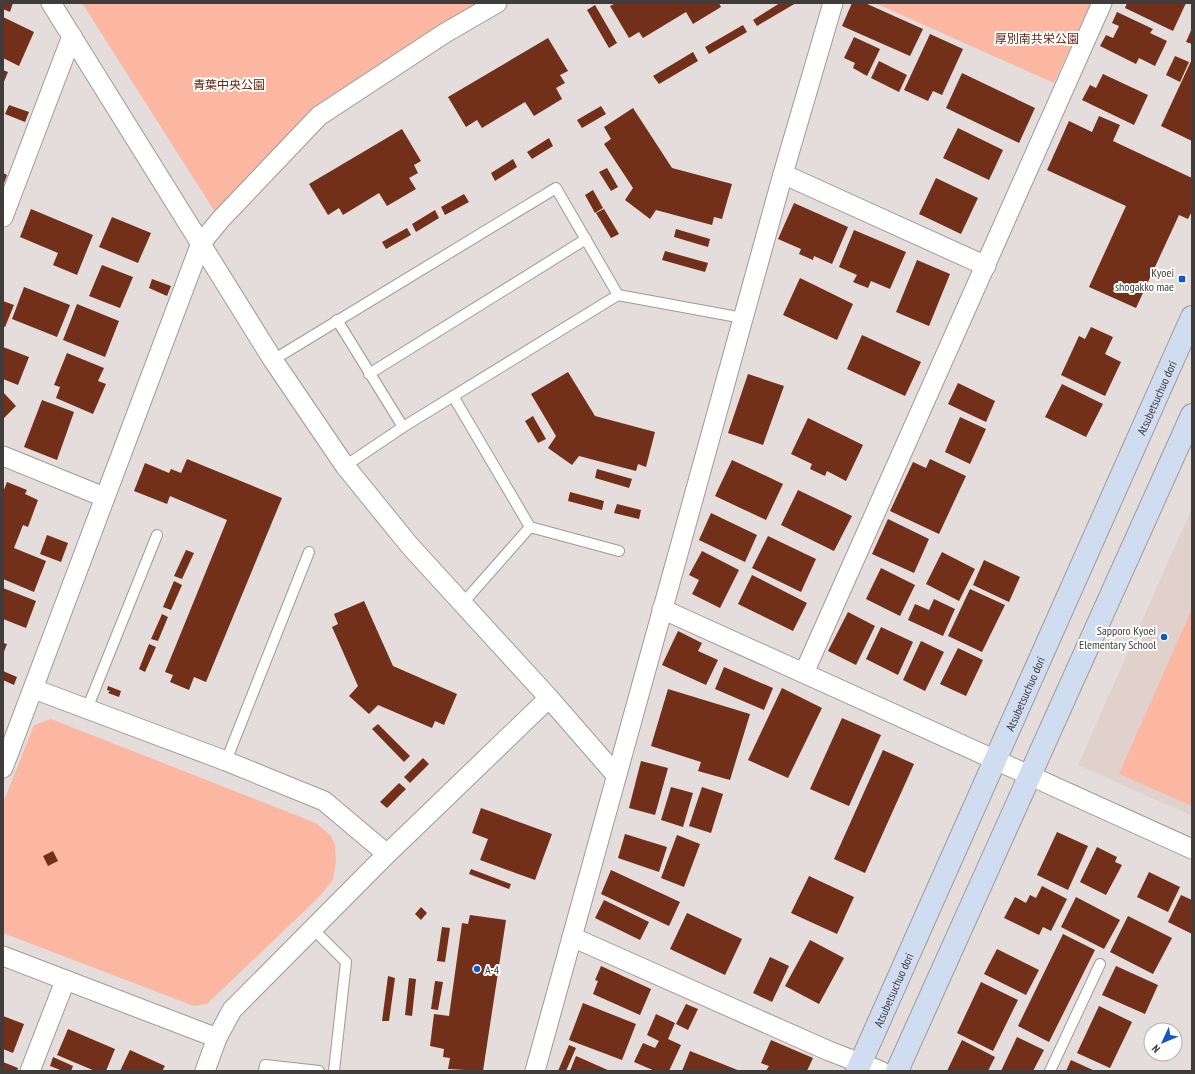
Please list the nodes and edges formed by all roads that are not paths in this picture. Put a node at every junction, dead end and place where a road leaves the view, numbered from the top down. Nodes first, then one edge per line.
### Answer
1 (51, 3) edge
2 (497, 3) edge
3 (833, 3) edge
4 (1102, 3) edge
5 (72, 36) junction
6 (783, 174) junction
7 (3, 218) edge
8 (586, 240) junction
9 (201, 243) junction
10 (986, 266) junction
11 (618, 294) junction
12 (1192, 317) edge
13 (743, 318) junction
14 (337, 320) junction
15 (273, 360) junction
16 (369, 374) junction
17 (453, 396) junction
18 (1192, 415) edge
19 (402, 427) junction
20 (3, 456) edge
21 (345, 466) junction
22 (104, 497) junction
23 (530, 527) junction
24 (157, 535) dead end
25 (619, 551) dead end
26 (309, 552) dead end
27 (463, 603) junction
28 (662, 609) junction
29 (804, 673) junction
30 (34, 689) junction
31 (550, 698) junction
32 (87, 710) junction
33 (226, 761) junction
34 (995, 761) junction
35 (3, 768) edge
36 (616, 775) junction
37 (1028, 776) junction
38 (1192, 849) edge
39 (387, 854) junction
40 (313, 929) junction
41 (572, 937) junction
42 (3, 956) edge
43 (1100, 964) dead end
44 (65, 981) junction
45 (217, 1038) junction
46 (859, 1067) edge
47 (30, 1071) edge
48 (205, 1071) edge
49 (264, 1071) edge
50 (319, 1071) edge
51 (334, 1071) edge
52 (535, 1071) edge
53 (881, 1071) edge
54 (897, 1071) edge
55 (1050, 1071) edge

1 - 5 street
2 - 9 street
3 - 6 street
4 - 10 street
5 - 7 street
5 - 9 street
6 - 10 street
6 - 13 street
8 - 11 lane
8 - 14 lane
8 - 16 lane
9 - 15 street
9 - 22 street
10 - 29 street
11 - 13 lane
11 - 17 lane
12 - 34 main road, Atsubetsuchuo dori
13 - 28 street
14 - 15 lane
14 - 16 lane
15 - 21 street
16 - 19 lane
17 - 19 lane
17 - 23 lane
18 - 37 main road
19 - 21 lane
20 - 22 street
21 - 27 street
22 - 30 street
23 - 25 lane
23 - 27 lane
24 - 32 lane
26 - 33 lane
27 - 31 street
28 - 29 street
28 - 36 street
29 - 34 street
30 - 32 street
30 - 35 street
31 - 36 street
31 - 39 street
32 - 33 street
33 - 39 street
34 - 37 street
34 - 46 main road, Atsubetsuchuo dori
36 - 41 street
37 - 38 street
37 - 54 main road
39 - 40 street
40 - 45 street
40 - 51 lane
41 - 46 street
41 - 52 street
42 - 44 street
43 - 55 lane
44 - 45 street
44 - 47 street
45 - 48 street
46 - 53 street
49 - 50 lane

